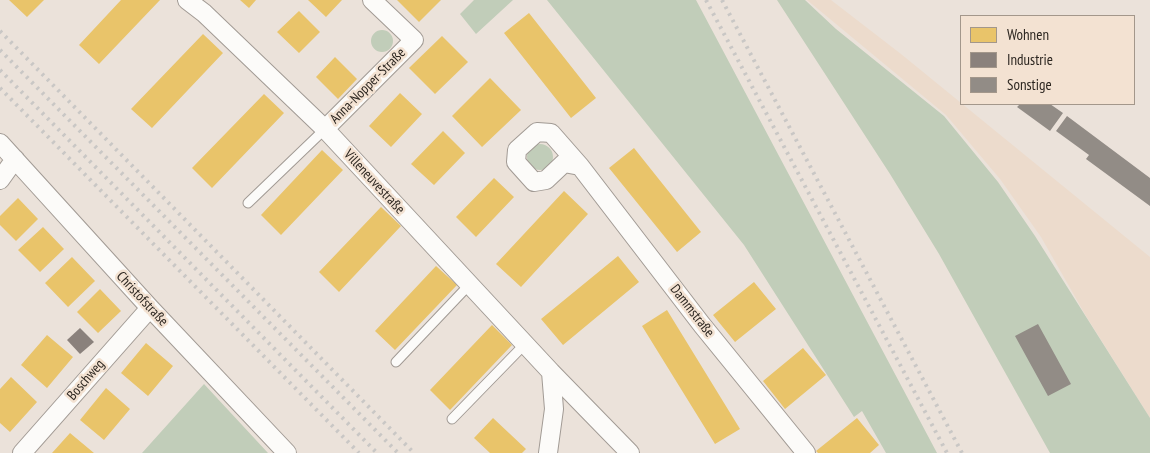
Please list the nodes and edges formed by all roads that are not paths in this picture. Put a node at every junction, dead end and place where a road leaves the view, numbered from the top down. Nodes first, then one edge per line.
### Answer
1 (187, 0) edge
2 (372, 0) edge
3 (325, 129) junction
4 (0, 143) edge
5 (15, 159) junction
6 (580, 166) dead end
7 (0, 180) edge
8 (248, 203) dead end
9 (469, 285) junction
10 (150, 308) junction
11 (525, 344) junction
12 (396, 362) dead end
13 (551, 372) junction
14 (452, 419) dead end
15 (22, 453) edge
16 (287, 453) edge
17 (548, 453) edge
18 (630, 453) edge
19 (806, 453) edge

1 - 3 street, Villeneuvestraße
2 - 3 street, Anna-Nopper-Straße
3 - 8 lane
3 - 9 street, Villeneuvestraße
4 - 5 street, Christofstraße
5 - 7 street
5 - 10 street, Christofstraße
6 - 19 street, Dammstraße
9 - 11 street, Villeneuvestraße
9 - 12 lane
10 - 15 street, Boschweg
10 - 16 street, Christofstraße
11 - 13 street, Villeneuvestraße
11 - 14 lane
13 - 17 street
13 - 18 street, Villeneuvestraße

